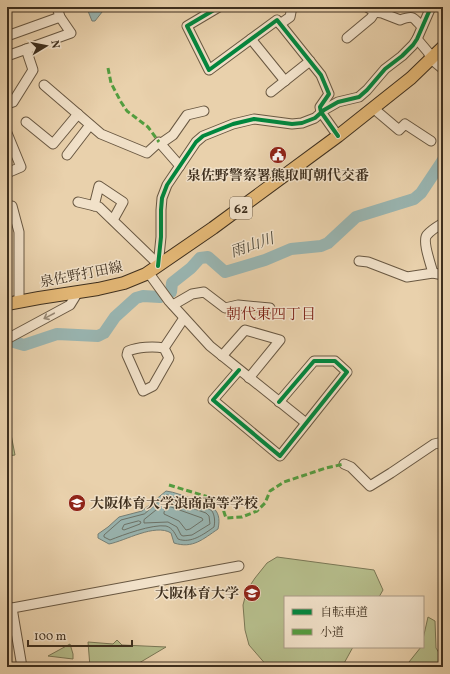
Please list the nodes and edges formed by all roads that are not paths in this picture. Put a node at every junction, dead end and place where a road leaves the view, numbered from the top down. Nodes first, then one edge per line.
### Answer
1 (57, 7) edge
2 (219, 7) edge
3 (292, 7) edge
4 (431, 7) edge
5 (371, 9) edge
6 (60, 17) junction
7 (280, 24) junction
8 (422, 27) junction
9 (7, 36) edge
10 (347, 38) dead end
11 (250, 39) junction
12 (417, 39) junction
13 (443, 48) edge
14 (26, 49) junction
15 (7, 56) edge
16 (431, 59) junction
17 (310, 61) junction
18 (443, 69) edge
19 (285, 81) junction
20 (44, 85) dead end
21 (271, 92) dead end
22 (7, 104) edge
23 (373, 108) junction
24 (204, 111) dead end
25 (321, 112) junction
26 (78, 114) junction
27 (26, 122) dead end
28 (90, 125) junction
29 (7, 133) edge
30 (338, 136) junction
31 (431, 141) dead end
32 (160, 144) junction
33 (11, 153) edge
34 (67, 155) dead end
35 (180, 166) junction
36 (7, 173) edge
37 (78, 202) dead end
38 (12, 206) dead end
39 (94, 206) junction
40 (113, 220) junction
41 (443, 223) edge
42 (359, 261) dead end
43 (155, 268) junction
44 (433, 273) junction
45 (443, 275) edge
46 (78, 292) junction
47 (19, 302) junction
48 (171, 303) junction
49 (7, 304) edge
50 (270, 308) dead end
51 (184, 318) junction
52 (9, 338) edge
53 (164, 348) junction
54 (222, 356) junction
55 (239, 370) junction
56 (249, 378) junction
57 (279, 402) junction
58 (306, 423) junction
59 (443, 442) edge
60 (344, 464) dead end
61 (239, 566) dead end
62 (9, 609) edge
63 (22, 667) edge

1 - 6 street
2 - 11 street
3 - 7 street
4 - 8 street
5 - 8 street
5 - 10 street
6 - 9 street
6 - 14 street
7 - 11 street
7 - 17 street
8 - 12 street
11 - 19 street
12 - 16 street
12 - 25 street
13 - 16 main road, 泉佐野打田線 / 62
14 - 15 street
14 - 22 street
16 - 18 street
16 - 23 main road, 泉佐野打田線 / 62
17 - 19 street
17 - 25 street
19 - 21 street
20 - 26 street
23 - 30 main road, 泉佐野打田線 / 62
23 - 31 street
24 - 32 street
25 - 30 street
25 - 35 street
26 - 27 street
26 - 28 street
28 - 32 street
28 - 34 street
29 - 33 street
30 - 43 main road, 泉佐野打田線 / 62
32 - 35 street
33 - 36 street
35 - 43 street
37 - 39 street
38 - 47 street
39 - 40 street
39 - 40 street
40 - 43 street
41 - 44 street
42 - 44 street
43 - 46 main road, 泉佐野打田線 / 62
43 - 48 street
44 - 45 street
46 - 47 main road, 泉佐野打田線 / 62
46 -> 52 street
47 - 49 main road, 泉佐野打田線 / 62
48 - 50 street
48 - 51 street
51 - 53 street
51 - 54 street
53 - 53 street
54 - 55 street
54 - 56 street
55 - 56 street
55 - 58 street
56 - 57 street
57 - 58 street
57 - 58 street
59 - 60 street
61 - 62 street
62 - 63 street

